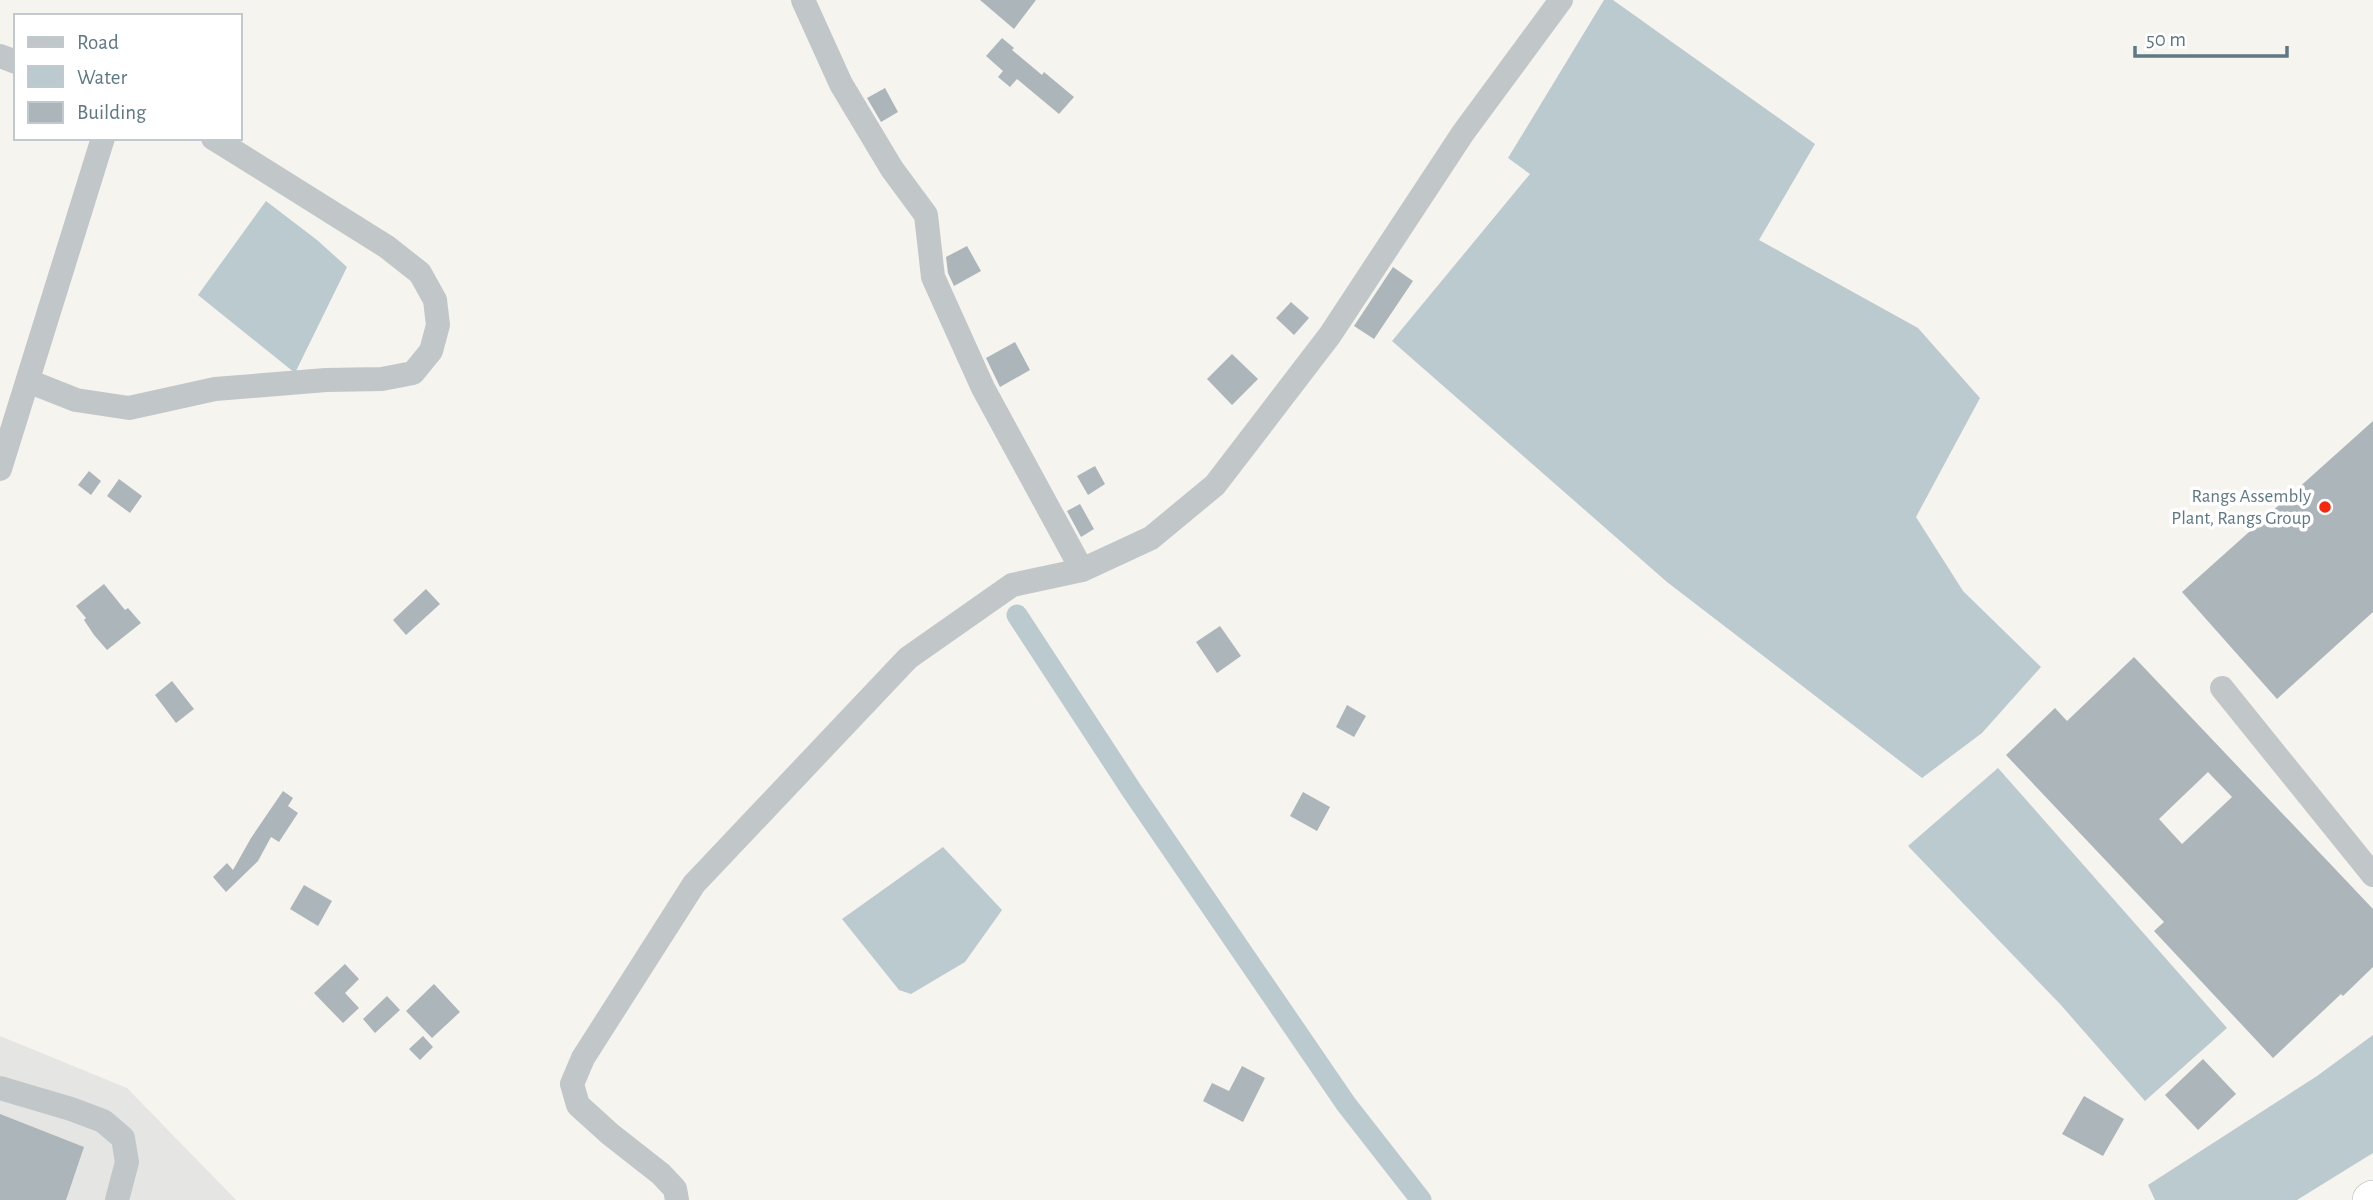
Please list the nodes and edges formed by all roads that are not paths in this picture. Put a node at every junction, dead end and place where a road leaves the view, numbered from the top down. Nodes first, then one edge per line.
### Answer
1 (803, 0) edge
2 (1560, 0) edge
3 (102, 140) edge
4 (215, 140) edge
5 (28, 381) junction
6 (0, 469) edge
7 (1082, 570) junction
8 (2222, 688) dead end
9 (2373, 875) edge
10 (0, 1088) edge
11 (117, 1200) edge
12 (677, 1200) edge

1 - 7 street
2 - 7 street
3 - 5 street
4 - 5 street
5 - 6 street
7 - 12 street
8 - 9 street
10 - 11 street

